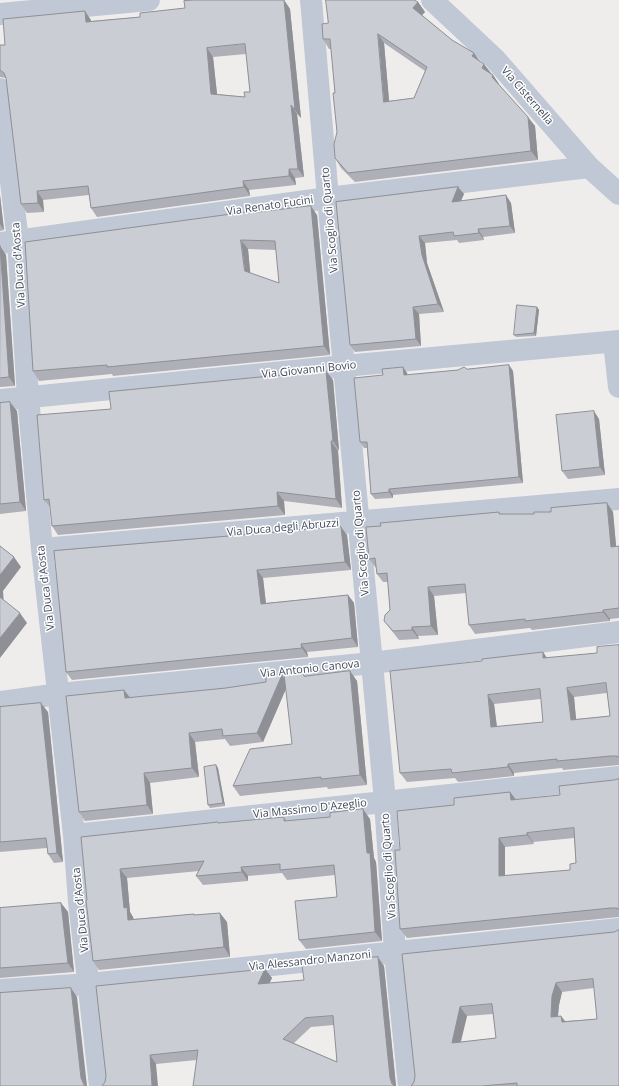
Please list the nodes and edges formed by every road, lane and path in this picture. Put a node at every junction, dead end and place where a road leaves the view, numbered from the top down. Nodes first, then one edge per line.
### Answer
1 (149, 0) edge
2 (311, 0) edge
3 (432, 0) edge
4 (0, 14) edge
5 (0, 89) edge
6 (589, 167) junction
7 (619, 194) edge
8 (328, 198) junction
9 (9, 242) edge
10 (617, 341) edge
11 (344, 366) junction
12 (619, 387) edge
13 (28, 397) junction
14 (0, 400) edge
15 (619, 499) edge
16 (359, 522) junction
17 (42, 549) junction
18 (619, 632) edge
19 (372, 663) junction
20 (58, 694) junction
21 (0, 702) edge
22 (619, 777) edge
23 (385, 801) junction
24 (74, 835) junction
25 (619, 929) edge
26 (395, 953) junction
27 (89, 984) junction
28 (0, 990) edge
29 (100, 1086) edge
30 (409, 1086) edge

1 - 4 street
2 - 8 street, Via Scoglio di Quarto
3 - 6 street, Via Cisternella
5 - 9 street, Via Duca d'Aosta
6 - 7 street, Via Cisternella
6 - 8 street, Via Renato Fucini
8 - 9 street, Via Renato Fucini
8 - 11 street, Via Scoglio di Quarto
9 - 13 street, Via Duca d'Aosta
10 - 11 street, Via Giovanni Bovio
10 - 12 street
11 - 13 street, Via Giovanni Bovio
11 - 16 street, Via Scoglio di Quarto
13 - 14 street, Via Giovanni Bovio
13 - 17 street, Via Duca d'Aosta
15 - 16 street, Via Duca degli Abruzzi
16 - 17 street, Via Duca degli Abruzzi
16 - 19 street, Via Scoglio di Quarto
17 - 20 street, Via Duca d'Aosta
18 - 19 street, Via Antonio Canova
19 - 20 street, Via Antonio Canova
19 - 23 street, Via Scoglio di Quarto
20 - 21 street, Via Antonio Canova
20 - 24 street, Via Duca d'Aosta
22 - 23 street, Via Massimo D'Azeglio
23 - 24 street, Via Massimo D'Azeglio
23 - 26 street, Via Scoglio di Quarto
24 - 27 street, Via Duca d'Aosta
25 - 26 street, Via Alessandro Manzoni
26 - 27 street, Via Alessandro Manzoni
26 - 30 street, Via Scoglio di Quarto
27 - 28 street, Via Alessandro Manzoni
27 - 29 street, Via Duca d'Aosta

